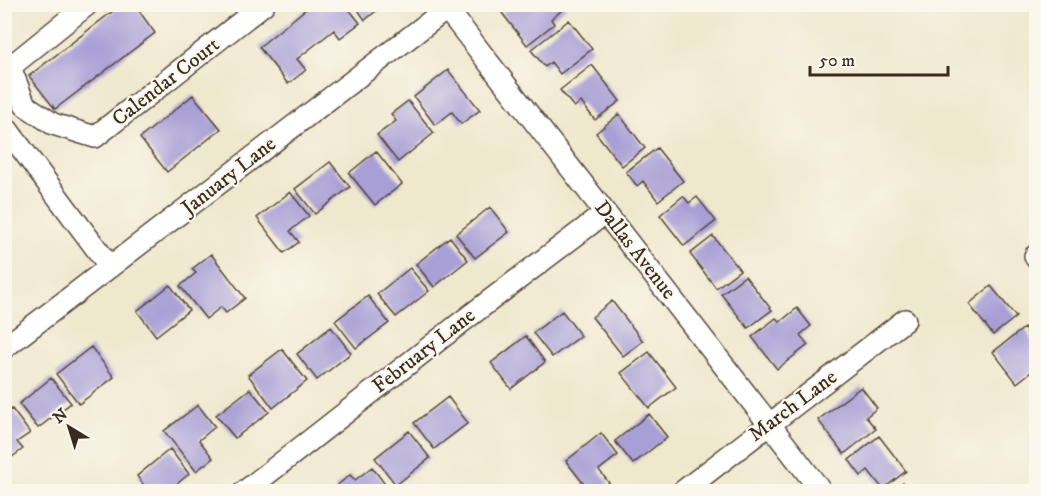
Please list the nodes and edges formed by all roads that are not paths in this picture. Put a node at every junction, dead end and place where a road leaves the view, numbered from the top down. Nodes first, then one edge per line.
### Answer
1 (88, 4) edge
2 (264, 4) edge
3 (450, 7) edge
4 (4, 125) edge
5 (605, 213) junction
6 (110, 267) junction
7 (905, 320) dead end
8 (4, 348) edge
9 (770, 424) junction
10 (244, 492) edge
11 (682, 492) edge
12 (822, 492) edge

1 - 2 street, Calendar Court
3 - 5 street, Dallas Avenue
3 - 6 street, January Lane
4 - 6 street
5 - 9 street, Dallas Avenue
5 - 10 street, February Lane
6 - 8 street, January Lane
7 - 9 street, March Lane
9 - 11 street, March Lane
9 - 12 street, Dallas Avenue

